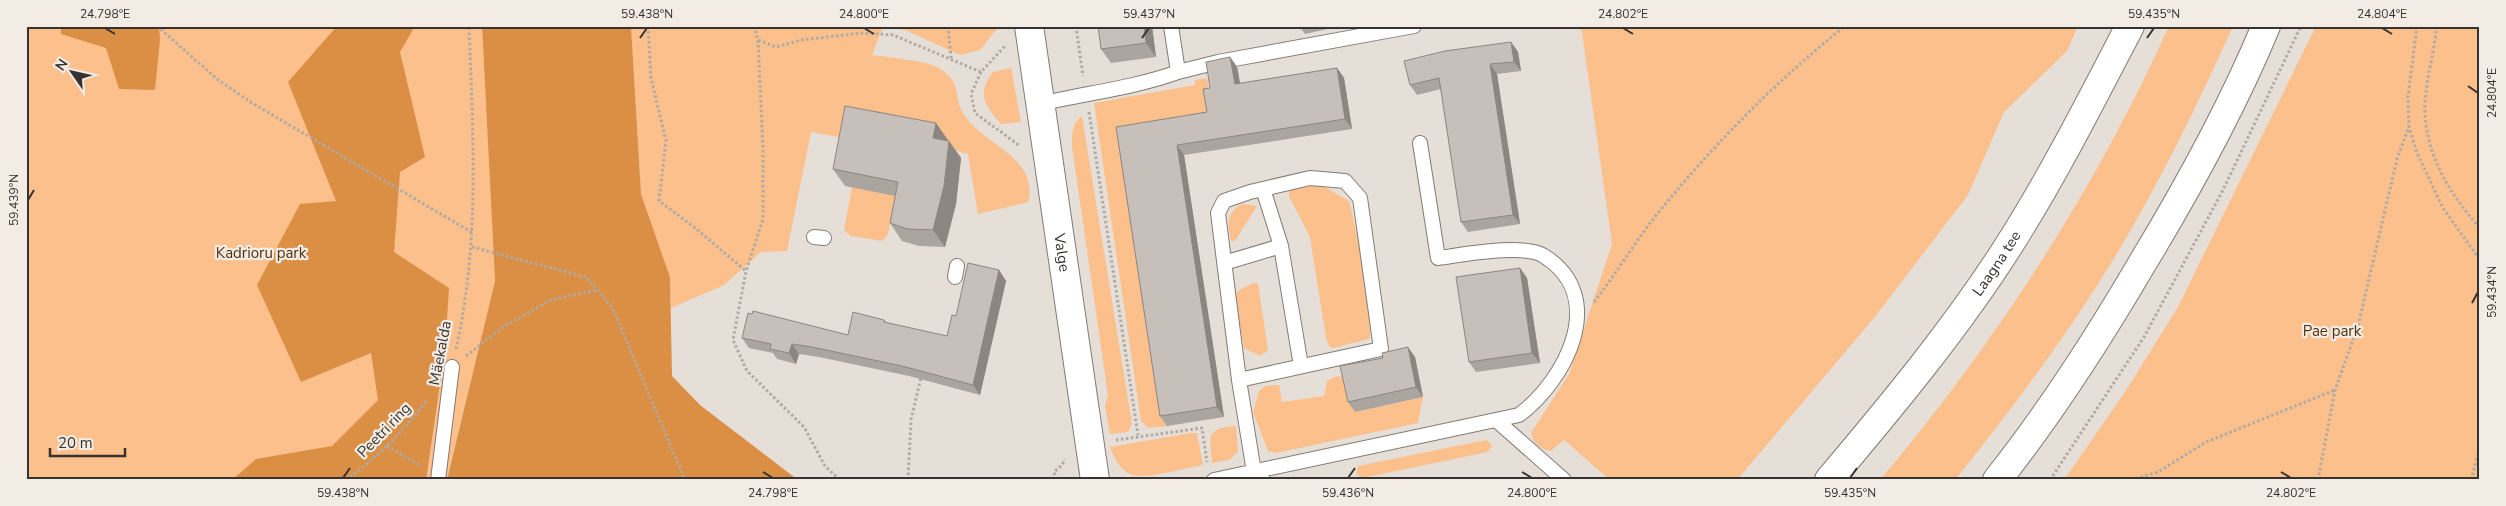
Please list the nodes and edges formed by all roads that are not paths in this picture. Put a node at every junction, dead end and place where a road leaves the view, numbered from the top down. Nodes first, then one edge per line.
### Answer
1 (1029, 26) edge
2 (1171, 26) edge
3 (1414, 26) edge
4 (2130, 26) edge
5 (2266, 26) edge
6 (1178, 72) junction
7 (1040, 104) junction
8 (1420, 143) dead end
9 (1263, 189) junction
10 (1281, 246) junction
11 (1224, 263) junction
12 (1301, 366) junction
13 (452, 367) road end
14 (1239, 380) junction
15 (1496, 420) junction
16 (1211, 475) edge
17 (1259, 476) edge
18 (438, 478) edge
19 (1095, 480) edge
20 (1564, 480) edge
21 (1829, 480) edge
22 (1997, 480) edge

1 - 7 main road, Valge
2 - 6 lane
3 - 6 lane
4 - 21 main road, Laagna tee
5 - 22 main road
6 - 7 lane
7 - 19 main road, Valge
8 - 15 lane
9 - 10 lane
9 - 11 lane
9 - 12 lane
10 - 11 lane
10 - 12 lane
11 - 14 lane
12 - 14 lane
13 - 18 lane, Mäekalda
14 - 17 lane
15 - 17 lane
15 - 20 lane
16 - 17 lane

